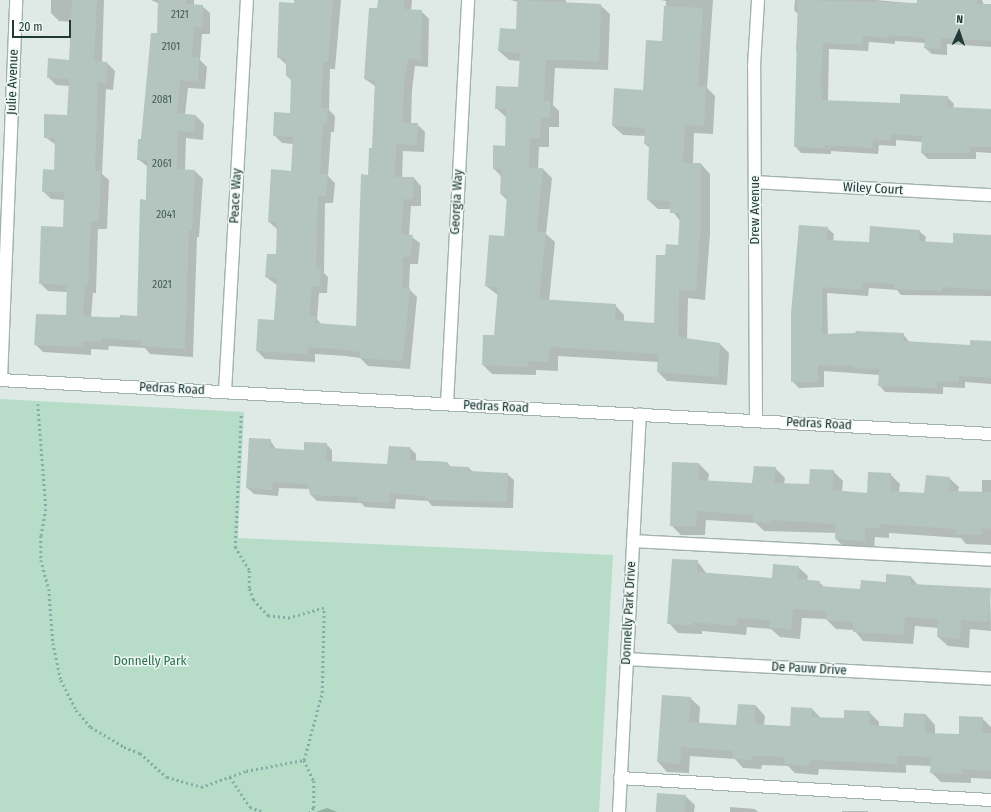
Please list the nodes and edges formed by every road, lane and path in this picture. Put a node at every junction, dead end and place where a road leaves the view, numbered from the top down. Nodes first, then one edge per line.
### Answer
1 (16, 0) edge
2 (247, 0) edge
3 (468, 0) edge
4 (758, 0) edge
5 (755, 182) junction
6 (991, 195) edge
7 (1, 380) edge
8 (225, 392) junction
9 (38, 404) dead end
10 (447, 404) junction
11 (640, 414) junction
12 (242, 415) dead end
13 (756, 421) junction
14 (991, 434) edge
15 (633, 541) junction
16 (991, 560) edge
17 (627, 659) junction
18 (991, 678) edge
19 (304, 760) junction
20 (230, 777) junction
21 (620, 778) junction
22 (991, 800) edge
23 (264, 812) edge
24 (310, 812) edge
25 (618, 812) edge

1 - 7 street, Julie Avenue
2 - 8 street, Peace Way
3 - 10 street, Georgia Way
4 - 5 street, Drew Avenue
5 - 6 street, Wiley Court
5 - 13 street, Drew Avenue
7 - 8 street, Pedras Road
8 - 10 street, Pedras Road
9 - 20 path
10 - 11 street, Pedras Road
11 - 13 street, Pedras Road
11 - 15 street, Donnelly Park Drive
12 - 19 path
13 - 14 street, Pedras Road
15 - 16 street
15 - 17 street, Donnelly Park Drive
17 - 18 street, De Pauw Drive
17 - 21 street, Donnelly Park Drive
19 - 20 path
19 - 24 path
20 - 23 path
21 - 22 street
21 - 25 street, Donnelly Park Drive

